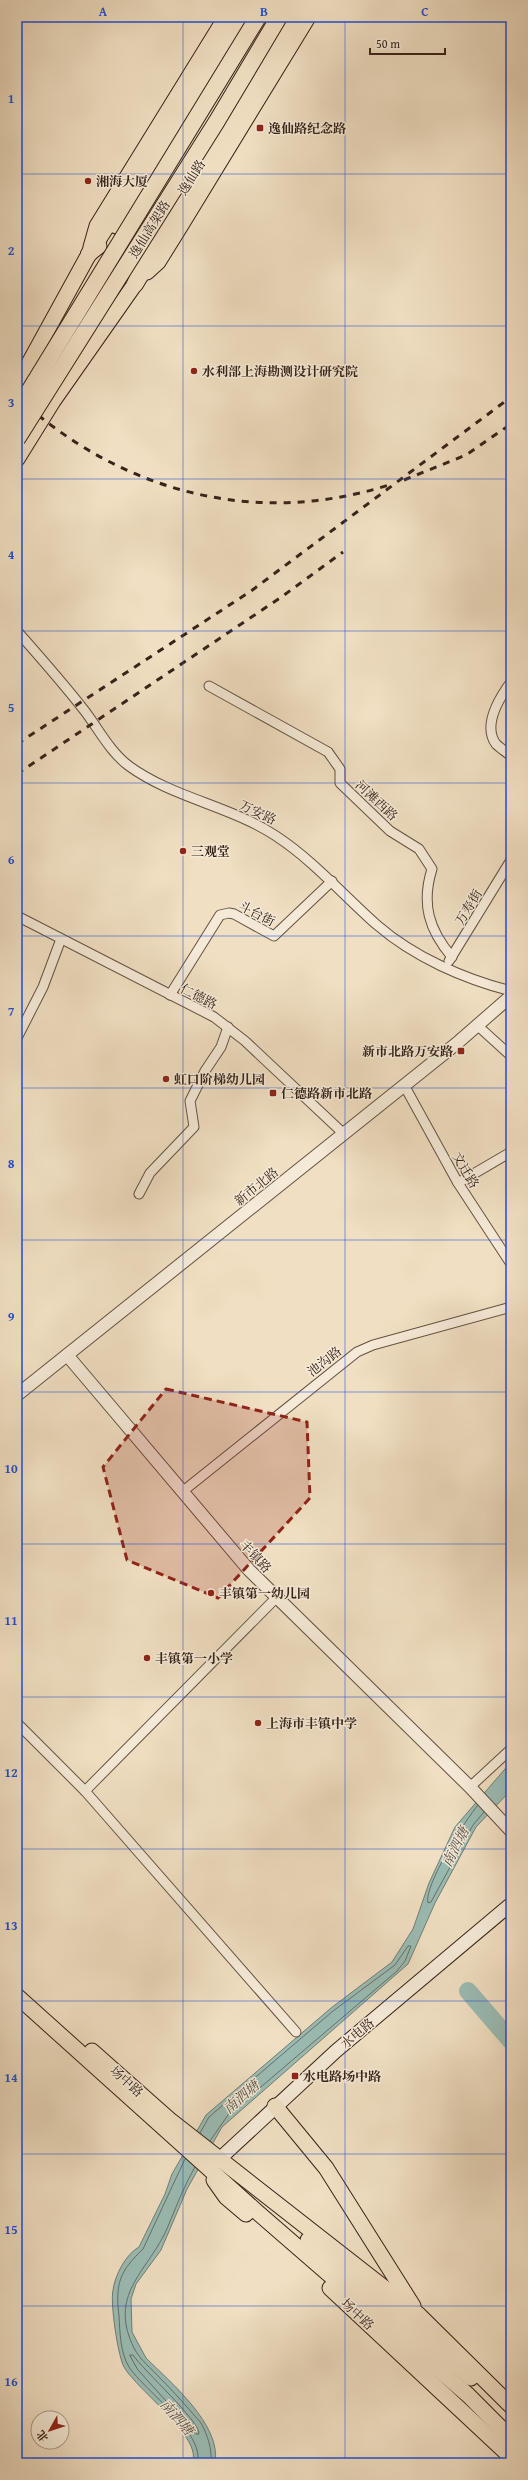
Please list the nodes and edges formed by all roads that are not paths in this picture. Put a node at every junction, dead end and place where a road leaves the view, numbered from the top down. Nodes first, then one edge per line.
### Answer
1 (226, 17) edge
2 (237, 17) edge
3 (247, 17) edge
4 (258, 17) edge
5 (278, 17) edge
6 (290, 17) edge
7 (297, 17) edge
8 (308, 17) edge
9 (90, 254) junction
10 (135, 284) junction
11 (19, 382) edge
12 (53, 401) junction
13 (17, 411) edge
14 (17, 439) edge
15 (17, 459) edge
16 (17, 631) edge
17 (511, 682) edge
18 (209, 686) dead end
19 (511, 756) edge
20 (511, 860) edge
21 (332, 881) junction
22 (17, 916) edge
23 (61, 939) junction
24 (452, 957) junction
25 (445, 966) junction
26 (511, 991) edge
27 (170, 995) junction
28 (511, 996) edge
29 (478, 1026) junction
30 (228, 1027) junction
31 (17, 1038) edge
32 (511, 1056) edge
33 (404, 1085) junction
34 (344, 1134) junction
35 (511, 1152) edge
36 (458, 1183) junction
37 (139, 1194) dead end
38 (511, 1264) edge
39 (511, 1307) edge
40 (67, 1355) junction
41 (17, 1395) edge
42 (182, 1492) junction
43 (277, 1597) junction
44 (17, 1723) edge
45 (511, 1749) edge
46 (473, 1790) junction
47 (85, 1791) junction
48 (511, 1831) edge
49 (511, 1904) edge
50 (17, 1983) edge
51 (17, 1996) edge
52 (296, 2032) dead end
53 (275, 2106) junction
54 (168, 2125) junction
55 (214, 2164) junction
56 (259, 2189) junction
57 (419, 2315) junction
58 (511, 2406) edge
59 (511, 2416) edge
60 (511, 2438) edge
61 (511, 2457) edge

1 - 9 main road
2 - 9 highway
3 - 9 main road
4 - 13 highway, 逸仙高架路, bridge
5 - 14 highway, 逸仙高架路, bridge
6 - 10 main road, 逸仙路
7 - 10 highway
8 - 10 main road
9 - 11 main road
10 - 12 main road, 逸仙路
11 - 12 main road
12 - 15 main road, 逸仙路
16 - 21 street, 万安路
17 - 19 street
18 - 24 street, 河滩西路
20 - 24 street, 万寿街
21 - 25 street, 万安路
21 - 27 street, 斗台街
22 - 23 street, 仁德路
23 - 27 street, 仁德路
23 - 31 street
24 - 25 street, 万寿街
25 - 26 street, 万安路
27 - 30 street, 仁德路
28 - 29 street, 新市北路
29 - 32 street
29 - 33 street, 新市北路
30 - 34 street, 仁德路
30 - 37 street
33 - 34 street, 新市北路
33 - 36 street, 文迁路
34 - 40 street, 新市北路
35 - 36 street
36 - 38 street, 文迁路
39 - 42 street, 池沟路
40 - 41 street, 新市北路
40 - 42 street, 丰镇路
42 - 43 street, 丰镇路
43 - 46 street, 丰镇路
43 - 47 street
44 - 47 street
45 - 46 street
46 - 48 street, 丰镇路
47 - 52 street
49 - 53 main road, 水电路
50 - 54 main road, 场中路
51 - 54 main road, 场中路
53 - 55 main road, 水电路
53 - 57 main road
54 - 55 main road, 场中路
55 - 56 main road, 场中路
55 - 60 main road, 场中路
55 - 61 main road, 场中路
56 - 57 main road, 场中路
56 - 59 main road, 场中路
57 - 58 main road, 场中路

